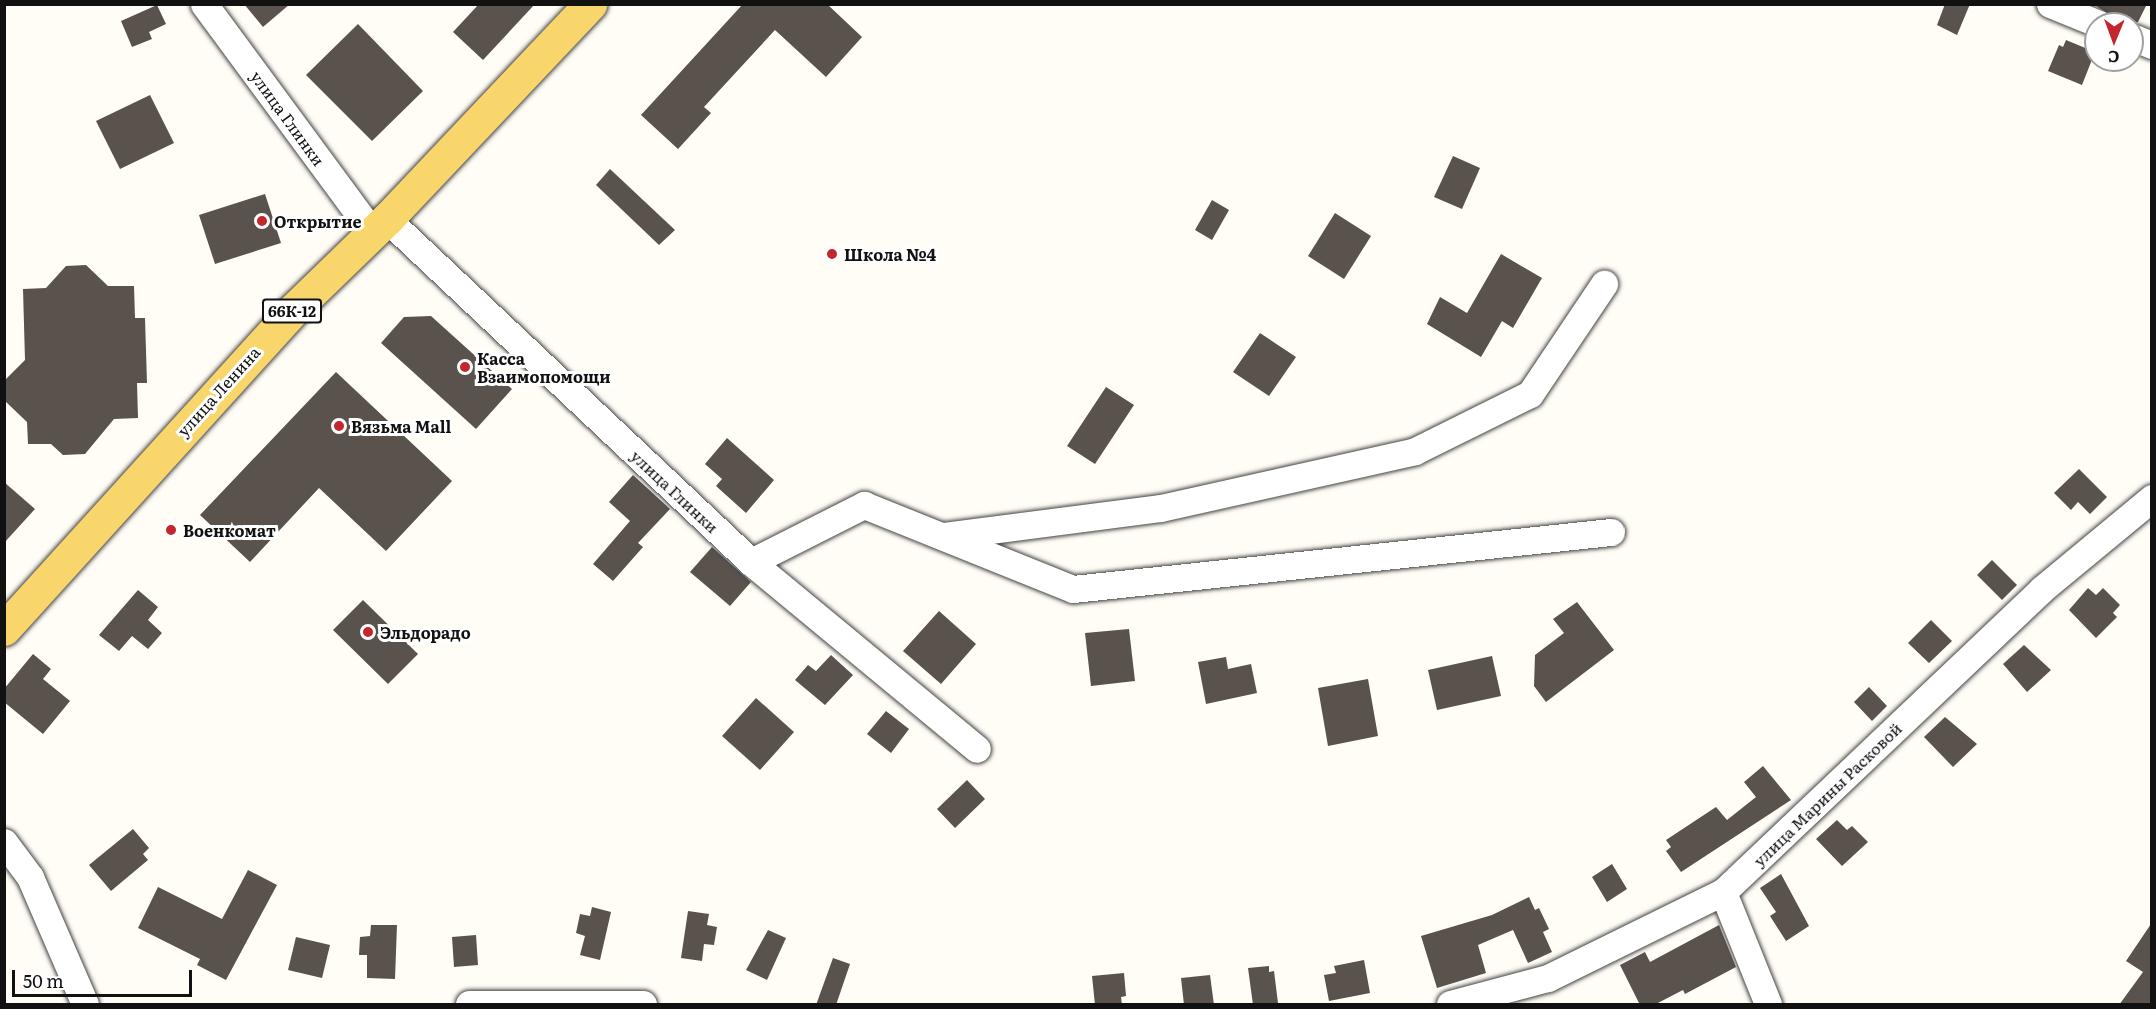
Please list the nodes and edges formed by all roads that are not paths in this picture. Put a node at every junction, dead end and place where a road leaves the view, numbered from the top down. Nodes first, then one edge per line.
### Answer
1 (204, 4) edge
2 (590, 4) edge
3 (2050, 4) edge
4 (2084, 18) edge
5 (379, 225) junction
6 (1604, 284) dead end
7 (2151, 498) edge
8 (1611, 532) dead end
9 (943, 536) junction
10 (751, 561) junction
11 (4, 629) edge
12 (977, 748) dead end
13 (4, 842) edge
14 (1723, 892) junction
15 (85, 1005) edge
16 (469, 1005) edge
17 (643, 1005) edge
18 (1450, 1005) edge
19 (1768, 1005) edge

1 - 5 street, улица Глинки
2 - 5 main road, улица Ленина / 66К-12
3 - 4 street
5 - 10 street, улица Глинки
5 - 11 main road, улица Ленина / 66К-12
6 - 9 street
7 - 14 street, улица Марины Расковой
8 - 9 street
9 - 10 street
10 - 12 street, улица Глинки
13 - 15 street
14 - 18 street, улица Марины Расковой
14 - 19 street
16 - 17 street

